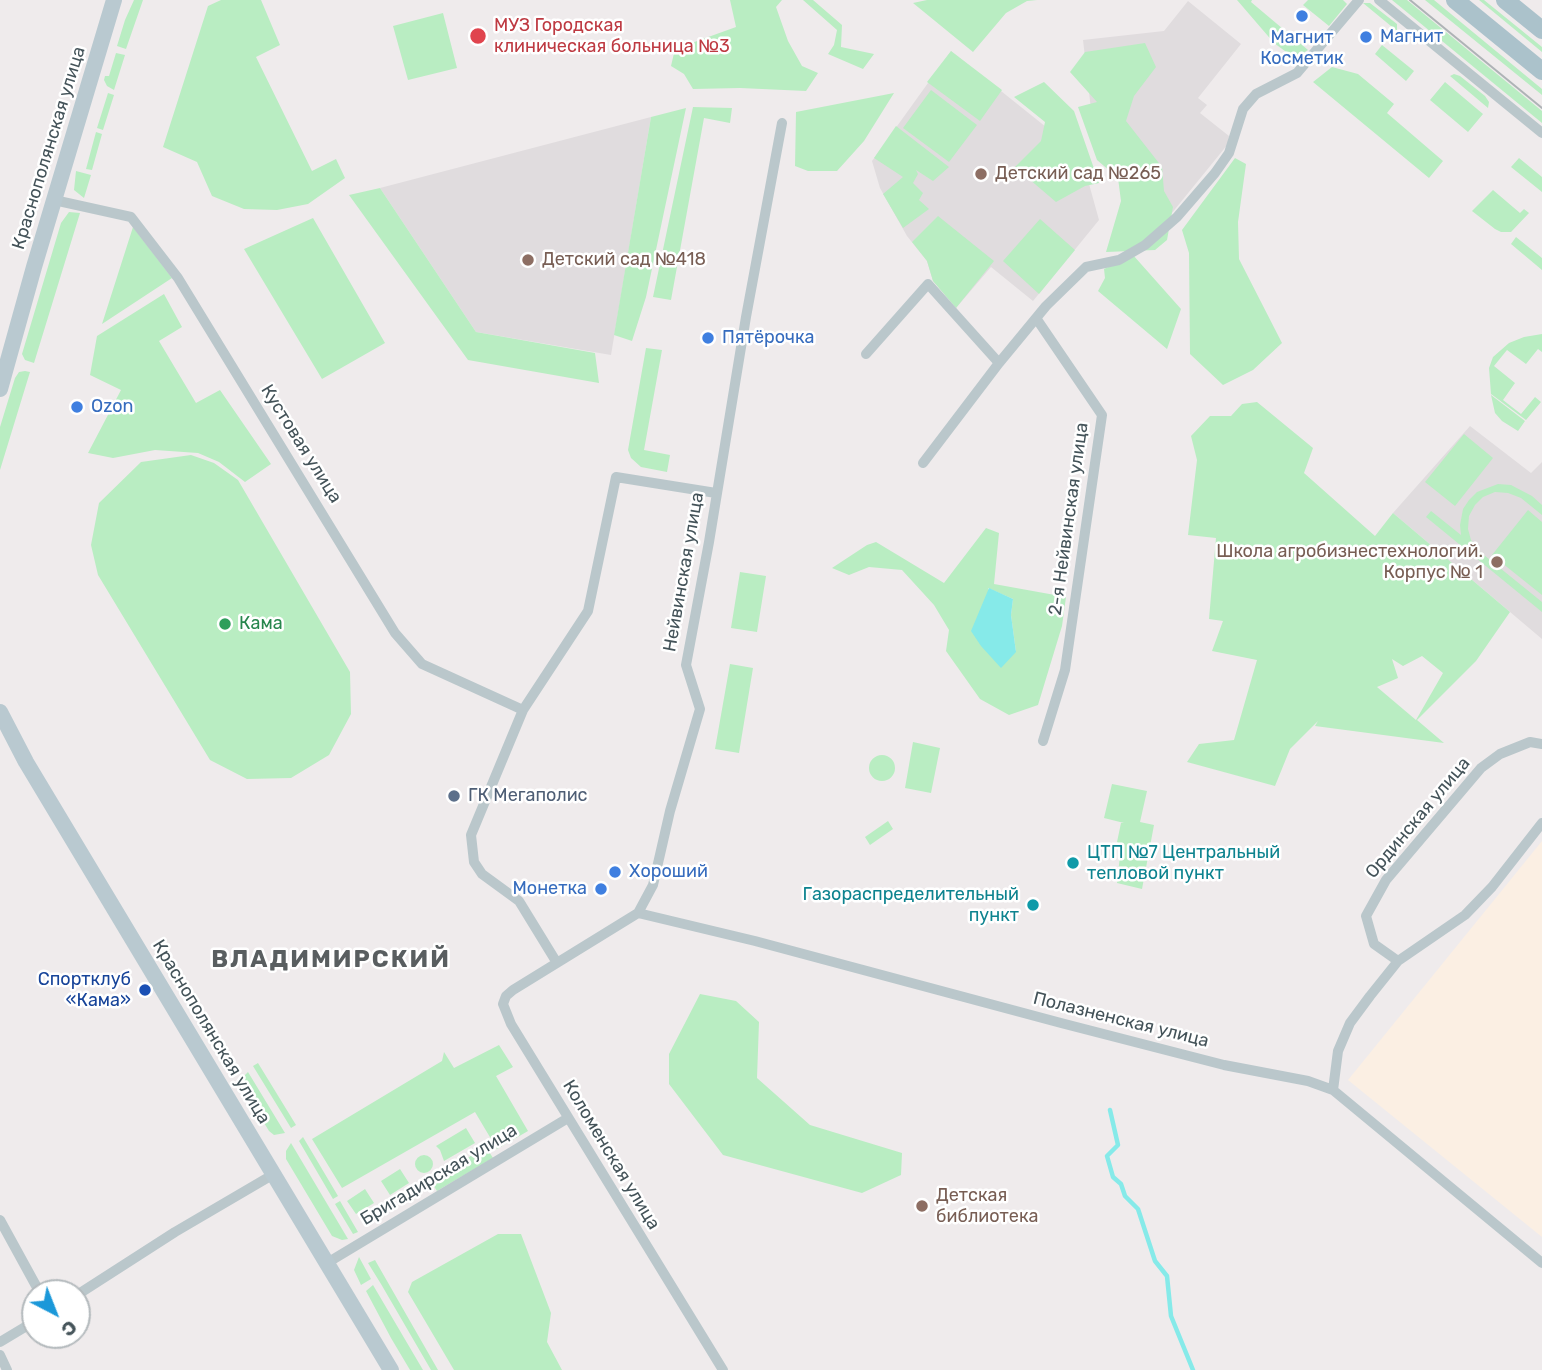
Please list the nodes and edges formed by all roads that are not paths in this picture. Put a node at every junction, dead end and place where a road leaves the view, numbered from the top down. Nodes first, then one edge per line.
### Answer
1 (114, 0) edge
2 (1359, 0) edge
3 (1379, 0) edge
4 (1455, 0) edge
5 (1505, 0) edge
6 (1542, 30) edge
7 (1542, 71) edge
8 (782, 123) dead end
9 (1542, 133) edge
10 (54, 200) junction
11 (1036, 318) junction
12 (866, 354) dead end
13 (999, 363) junction
14 (0, 389) edge
15 (923, 463) dead end
16 (716, 493) junction
17 (523, 710) junction
18 (0, 712) edge
19 (1043, 741) dead end
20 (1542, 744) edge
21 (1542, 823) edge
22 (638, 913) junction
23 (1398, 961) junction
24 (557, 962) junction
25 (1333, 1090) junction
26 (568, 1118) junction
27 (274, 1174) junction
28 (0, 1220) edge
29 (327, 1263) junction
30 (1542, 1263) edge
31 (32, 1279) edge
32 (91, 1286) edge
33 (21, 1329) edge
34 (0, 1342) edge
35 (0, 1355) edge
36 (7, 1370) edge
37 (391, 1370) edge
38 (723, 1370) edge

1 - 10 main road, Краснополянская улица
2 - 11 street
3 - 9 street
4 - 7 main road
5 - 6 main road
8 - 16 street, Нейвинская улица
10 - 14 main road, Краснополянская улица
10 - 17 street, Кустовая улица
11 - 13 street
11 - 19 street, 2-я Нейвинская улица
12 - 13 street
13 - 15 street
16 - 17 street
16 - 22 street, Нейвинская улица
17 - 24 street
18 - 27 main road, Краснополянская улица
20 - 23 street, Ординская улица
21 - 23 street
22 - 24 street
22 - 25 street, Полазненская улица
23 - 25 street
24 - 26 street, Коломенская улица
25 - 30 street, Полазненская улица
26 - 29 street, Бригадирская улица
26 - 38 street, Коломенская улица
27 - 29 main road, Краснополянская улица
27 - 32 street
28 - 31 street
29 - 37 main road, Краснополянская улица
33 - 34 street
35 - 36 street

